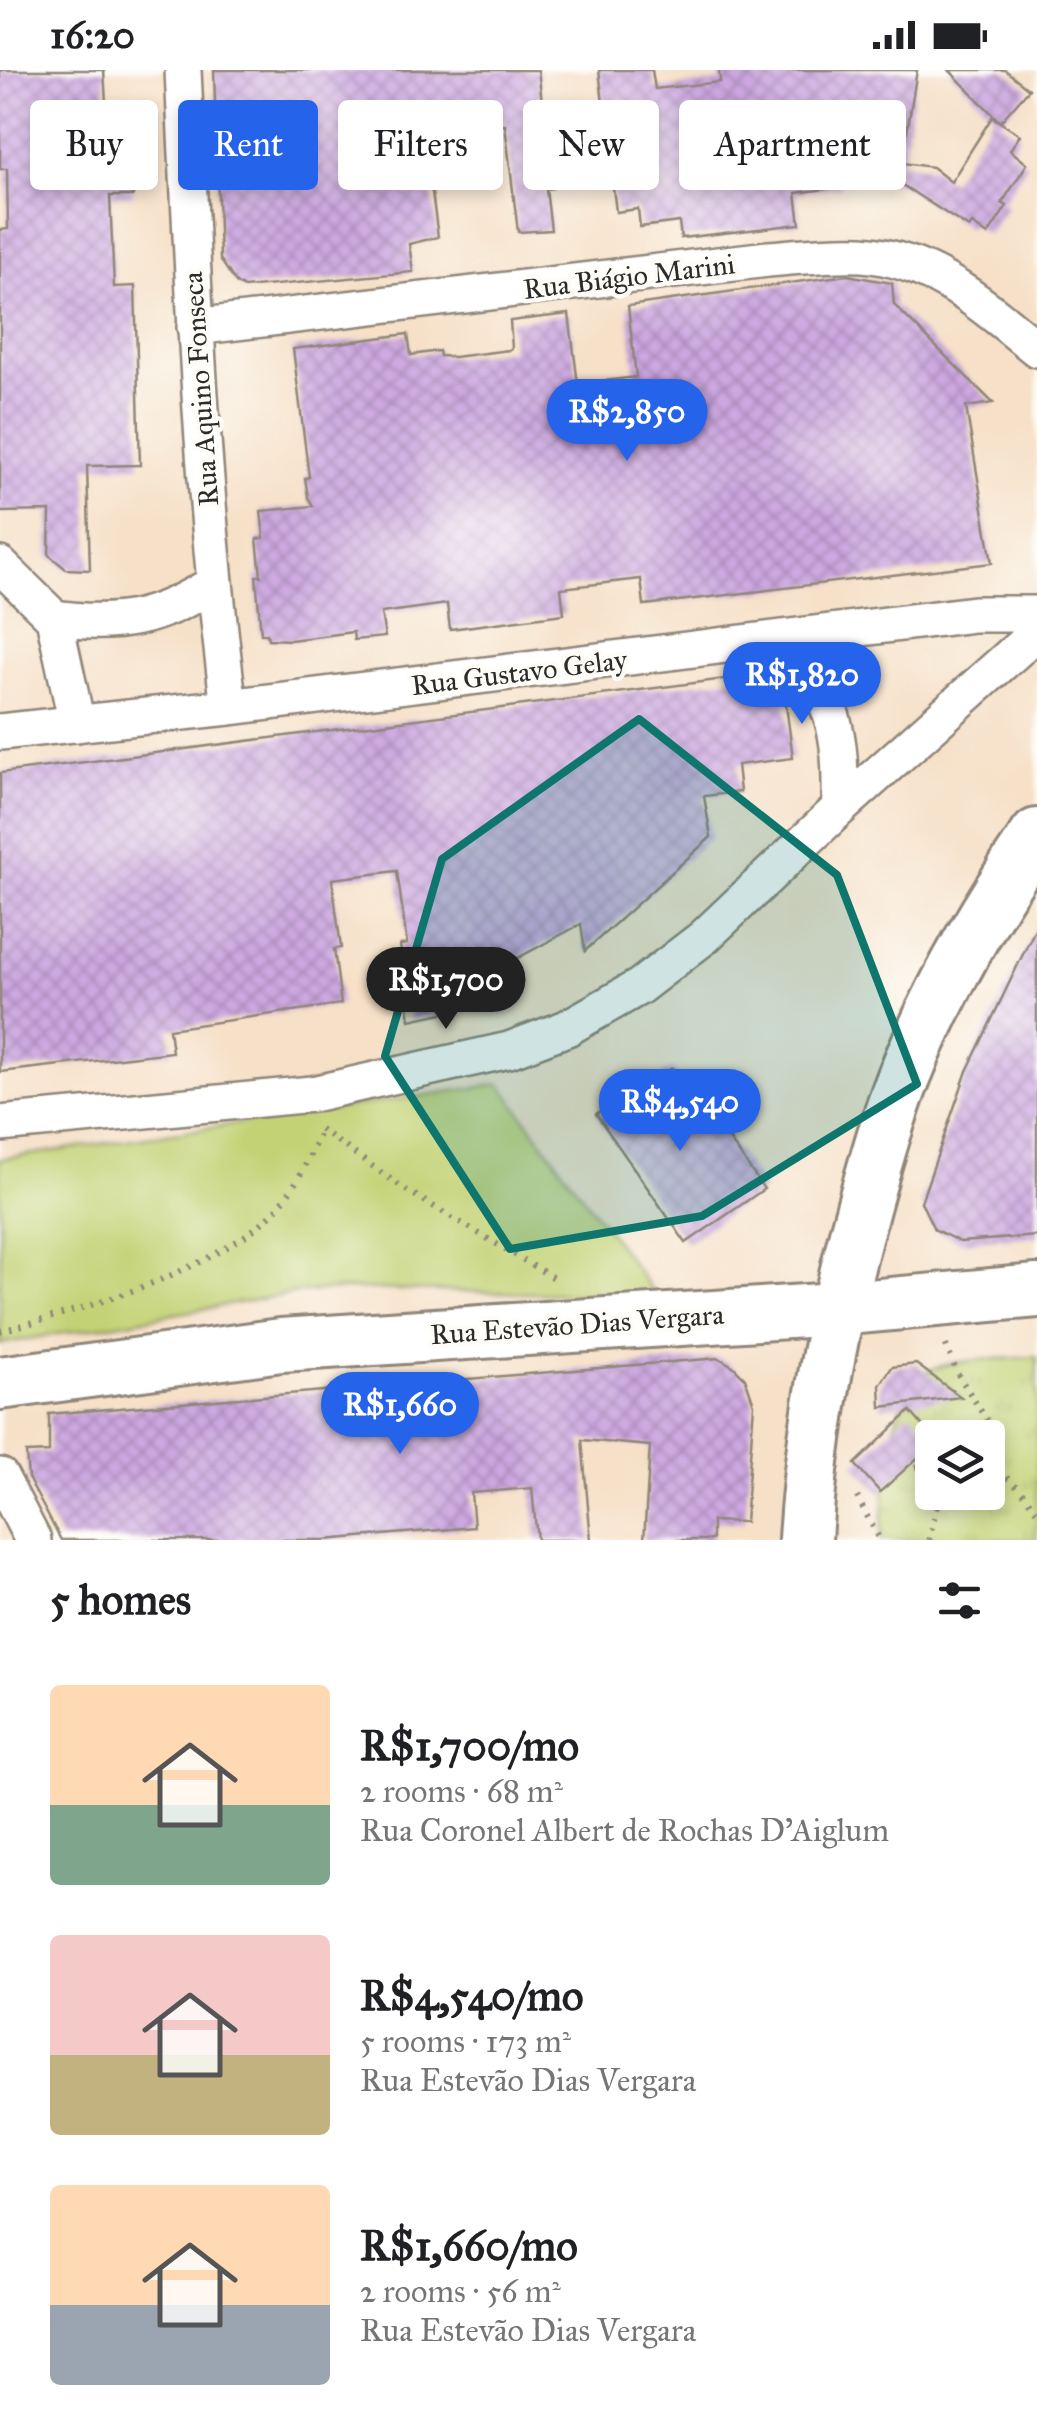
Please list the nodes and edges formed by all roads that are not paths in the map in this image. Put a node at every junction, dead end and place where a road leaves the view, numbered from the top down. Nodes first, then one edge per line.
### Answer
1 (182, 70) edge
2 (195, 327) junction
3 (1037, 350) edge
4 (0, 565) edge
5 (213, 584) junction
6 (1037, 614) edge
7 (54, 618) junction
8 (1037, 632) edge
9 (783, 639) junction
10 (229, 707) junction
11 (77, 724) junction
12 (0, 732) edge
13 (840, 808) junction
14 (1037, 835) edge
15 (0, 1124) edge
16 (1037, 1291) edge
17 (836, 1309) junction
18 (0, 1383) edge
19 (0, 1476) edge
20 (34, 1540) edge
21 (805, 1540) edge

1 - 2 street, Rua Aquino Fonseca
2 - 3 street, Rua Biágio Marini
2 - 5 street, Rua Aquino Fonseca
4 - 7 street
5 - 7 street
5 - 10 street, Rua Aquino Fonseca
6 - 9 street, Rua Gustavo Gelay
7 - 11 street
8 - 13 street
9 - 10 street, Rua Gustavo Gelay
9 - 13 street
10 - 11 street, Rua Gustavo Gelay
11 - 12 street, Rua Gustavo Gelay
13 - 15 street
14 - 17 street
16 - 17 street, Rua Estevão Dias Vergara
17 - 18 street, Rua Estevão Dias Vergara
17 - 21 street
19 - 20 street

